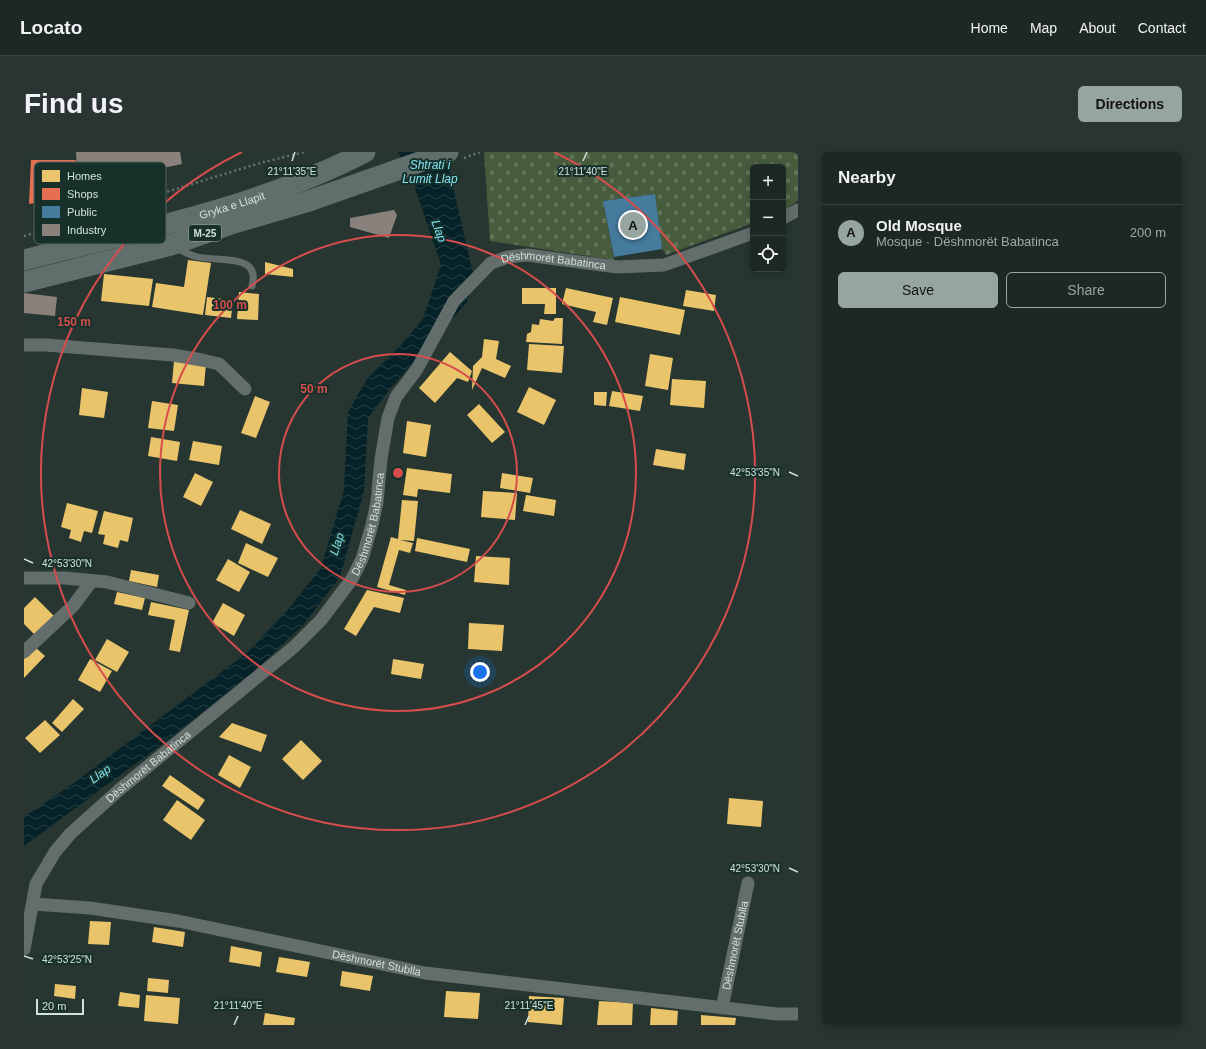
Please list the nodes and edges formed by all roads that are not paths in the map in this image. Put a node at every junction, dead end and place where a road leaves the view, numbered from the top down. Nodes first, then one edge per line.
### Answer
1 (365, 152) edge
2 (448, 152) edge
3 (798, 210) edge
4 (786, 216) edge
5 (166, 224) edge
6 (750, 234) edge
7 (87, 244) edge
8 (171, 245) junction
9 (24, 260) edge
10 (24, 282) edge
11 (252, 286) dead end
12 (24, 345) edge
13 (245, 389) dead end
14 (24, 578) edge
15 (90, 582) junction
16 (189, 603) dead end
17 (24, 652) edge
18 (748, 882) dead end
19 (33, 904) junction
20 (24, 949) edge
21 (722, 1008) junction
22 (798, 1014) edge

1 - 5 main road, Gryka e Llapit / M-25
2 - 8 main road, Gryka e Llapit / M-25
3 - 4 street
6 - 19 street, Dëshmorët Babatinca
7 - 9 main road, Gryka e Llapit / M-25
8 - 10 main road, Gryka e Llapit / M-25
8 - 11 lane
12 - 13 street
14 - 15 street
15 - 16 street
15 - 17 street
18 - 21 street, Dëshmorët Stublla
19 - 20 street, Dëshmorët Babatinca
19 - 21 street, Dëshmorët Stublla
21 - 22 street, Dëshmorët Stublla

